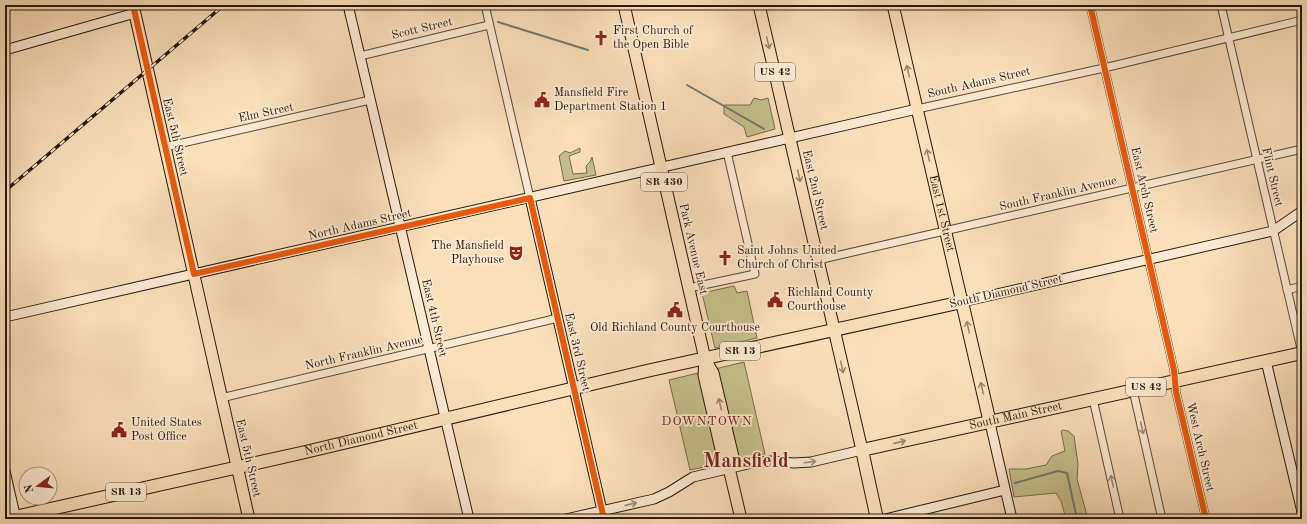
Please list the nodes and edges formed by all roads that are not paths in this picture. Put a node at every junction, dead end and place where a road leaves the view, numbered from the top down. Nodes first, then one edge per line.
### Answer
1 (348, 5) edge
2 (485, 5) edge
3 (624, 5) edge
4 (759, 5) edge
5 (893, 5) edge
6 (1090, 5) edge
7 (1221, 5) edge
8 (134, 9) edge
9 (1302, 20) edge
10 (489, 25) junction
11 (1229, 38) junction
12 (5, 50) edge
13 (360, 56) junction
14 (1104, 68) junction
15 (370, 100) junction
16 (917, 109) junction
17 (790, 138) junction
18 (166, 147) junction
19 (1302, 149) edge
20 (727, 152) junction
21 (1257, 159) junction
22 (661, 167) junction
23 (1132, 188) junction
24 (530, 198) junction
25 (1302, 211) edge
26 (400, 228) junction
27 (945, 230) junction
28 (1273, 231) junction
29 (818, 260) junction
30 (1149, 260) junction
31 (194, 274) junction
32 (1302, 286) edge
33 (689, 288) junction
34 (1287, 290) junction
35 (962, 302) junction
36 (5, 317) edge
37 (558, 318) junction
38 (834, 330) junction
39 (428, 348) junction
40 (1302, 353) edge
41 (705, 359) junction
42 (1266, 361) junction
43 (1175, 380) junction
44 (574, 388) junction
45 (1133, 390) junction
46 (222, 398) junction
47 (1093, 400) junction
48 (445, 419) junction
49 (990, 423) junction
50 (862, 450) junction
51 (237, 467) junction
52 (730, 468) junction
53 (5, 471) edge
54 (1005, 490) junction
55 (1302, 512) edge
56 (603, 515) edge
57 (13, 518) edge
58 (248, 519) edge
59 (469, 519) edge
60 (566, 519) edge
61 (741, 519) edge
62 (877, 519) edge
63 (885, 519) edge
64 (1012, 519) edge
65 (1120, 519) edge
66 (1162, 519) edge
67 (1206, 519) edge

1 - 13 main road, East 4th Street
2 - 10 street, East 3rd Street
3 - 22 main road, Park Avenue East / SR 430
4 -> 17 main road, East 2nd Street / US 42
16 -> 5 main road, East 1st Street
6 - 14 street, East Arch Street
7 - 11 street, Flint Street
8 - 12 main road
8 - 18 main road, East 5th Street
9 - 11 street, South Adams Street
10 - 13 street, Scott Street
10 - 24 street, East 3rd Street
11 - 14 street, South Adams Street
11 - 21 street, Flint Street
13 - 15 main road, East 4th Street
14 - 16 street, South Adams Street
14 - 23 street, East Arch Street
15 - 18 street, Elm Street
15 - 26 main road, East 4th Street
16 - 17 main road, South Adams Street
27 -> 16 main road, East 1st Street
17 - 20 main road, South Adams Street
17 -> 29 main road, East 2nd Street / US 42
18 - 31 main road, East 5th Street
19 - 21 street, South Franklin Avenue
20 - 22 main road, South Adams Street
20 - 33 street
21 - 23 street, South Franklin Avenue
21 - 28 street, Flint Street
22 - 24 main road, North Adams Street
22 - 33 main road, Park Avenue East / SR 430
23 - 27 street, South Franklin Avenue
23 - 30 street, East Arch Street
24 - 26 main road, North Adams Street
24 - 37 main road, East 3rd Street
25 - 28 main road, South Diamond Street
26 - 31 main road, North Adams Street
26 - 39 main road, East 4th Street
27 - 29 street, South Franklin Avenue
27 - 35 main road, East 1st Street
28 - 30 main road, South Diamond Street
28 - 34 street, Flint Street
29 - 38 main road, East 2nd Street / US 42
30 - 35 main road, South Diamond Street
30 - 43 street, East Arch Street
31 - 36 main road, North Adams Street
31 - 46 main road, East 5th Street
32 - 34 street
33 - 41 main road, Park Avenue East / SR 430
34 - 40 street, Flint Street
35 - 38 highway, South Diamond Street / SR 13
49 -> 35 highway, East 1st Street
37 - 39 street, North Franklin Avenue
37 - 44 main road, East 3rd Street
38 - 41 highway, South Diamond Street / SR 13
38 -> 50 main road, East 2nd Street / US 42
39 - 46 street, North Franklin Avenue
39 - 48 main road, East 4th Street
40 - 42 highway, South Main Street / US 42
41 - 44 highway, North Diamond Street / SR 13
41 - 52 main road, Park Avenue East / SR 430
42 - 43 highway, South Main Street / US 42
42 - 55 main road
43 - 45 highway, South Main Street / US 42
43 - 67 street, West Arch Street
44 - 48 highway, North Diamond Street / SR 13
44 - 56 main road, East 3rd Street
45 - 47 highway, South Main Street / US 42
45 -> 66 street
46 - 51 main road, East 5th Street
47 - 49 highway, South Main Street / US 42
65 -> 47 street
48 - 51 highway, North Diamond Street / SR 13
48 - 59 main road, East 4th Street
50 -> 49 highway, South Main Street / US 42
49 - 54 main road
52 -> 50 main road, South Main Street
50 - 62 highway
51 - 57 highway, North Diamond Street / SR 13
51 - 58 main road, East 5th Street
56 -> 52 main road, South Main Street
52 - 61 main road, SR 430
53 - 57 main road
54 - 63 main road
54 - 64 main road
56 - 60 main road, South Main Street

